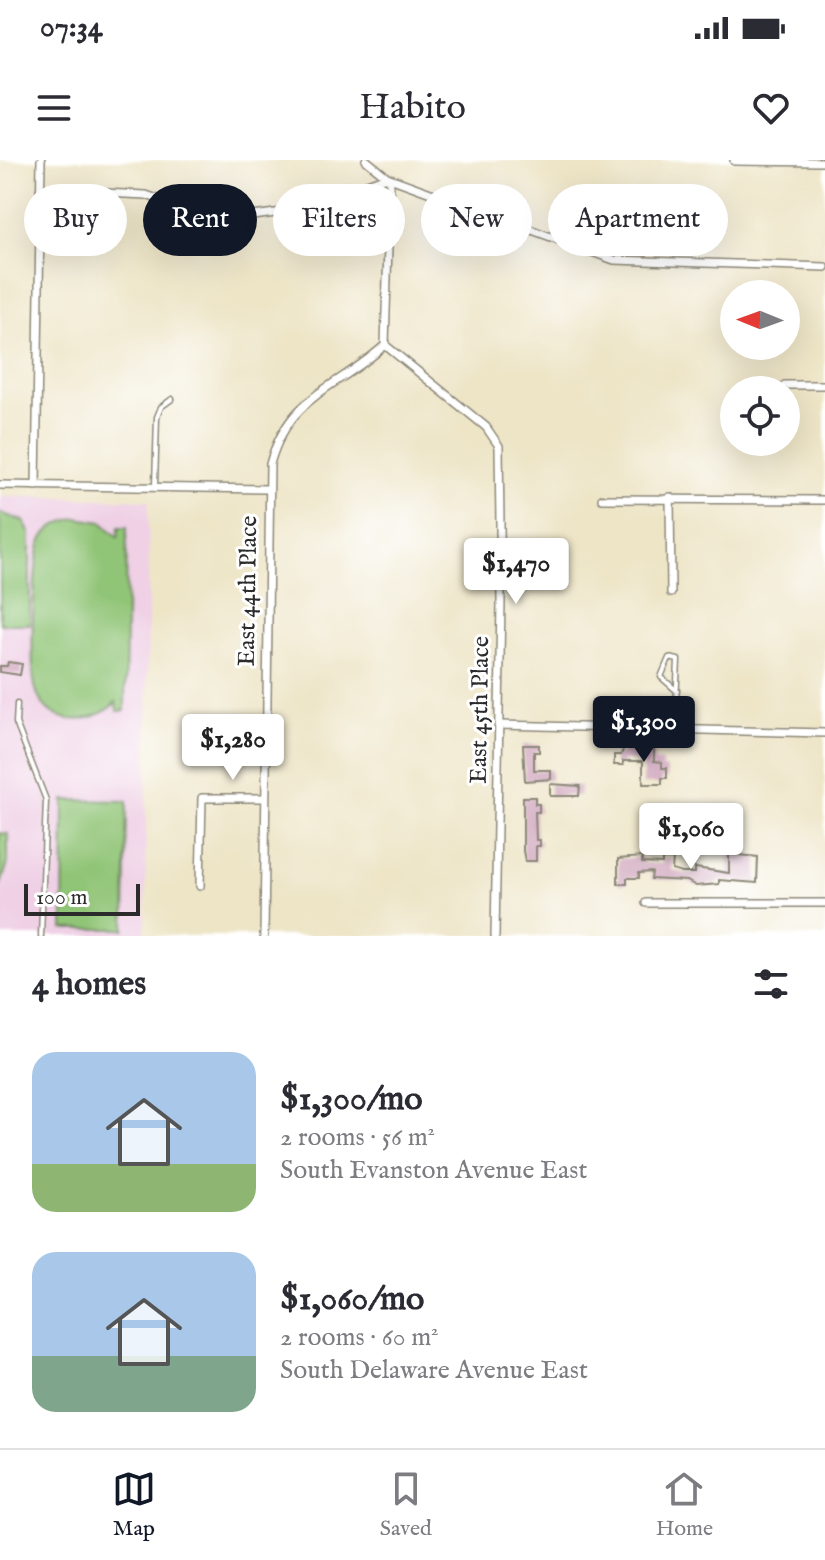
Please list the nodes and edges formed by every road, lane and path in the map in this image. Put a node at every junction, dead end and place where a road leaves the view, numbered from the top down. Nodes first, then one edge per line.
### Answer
1 (41, 160) edge
2 (366, 160) edge
3 (734, 161) edge
4 (825, 162) edge
5 (388, 178) junction
6 (40, 184) edge
7 (127, 194) edge
8 (39, 256) edge
9 (825, 267) edge
10 (385, 345) junction
11 (800, 385) edge
12 (825, 385) edge
13 (172, 399) dead end
14 (0, 485) edge
15 (36, 486) junction
16 (155, 488) junction
17 (268, 489) junction
18 (670, 497) junction
19 (602, 499) dead end
20 (825, 500) edge
21 (671, 593) dead end
22 (677, 691) junction
23 (17, 704) dead end
24 (498, 725) junction
25 (675, 730) junction
26 (825, 733) edge
27 (264, 798) junction
28 (200, 886) dead end
29 (646, 903) dead end
30 (825, 903) edge
31 (41, 936) edge
32 (264, 936) edge
33 (495, 936) edge

1 - 6 street
2 - 5 street
3 - 4 street
5 - 7 street
5 - 9 street
5 - 10 street
8 - 15 street
10 - 17 street, East 44th Place
10 - 24 street, East 45th Place
11 - 12 street
13 - 16 lane
14 - 15 street
15 - 16 street
16 - 17 street
17 - 27 street, East 44th Place
18 - 19 street
18 - 20 street
18 - 21 street
22 - 22 lane
22 - 25 lane
23 - 31 lane
24 - 25 street
24 - 33 street, East 45th Place
25 - 26 street
27 - 28 street
27 - 32 street, East 44th Place
29 - 30 street

